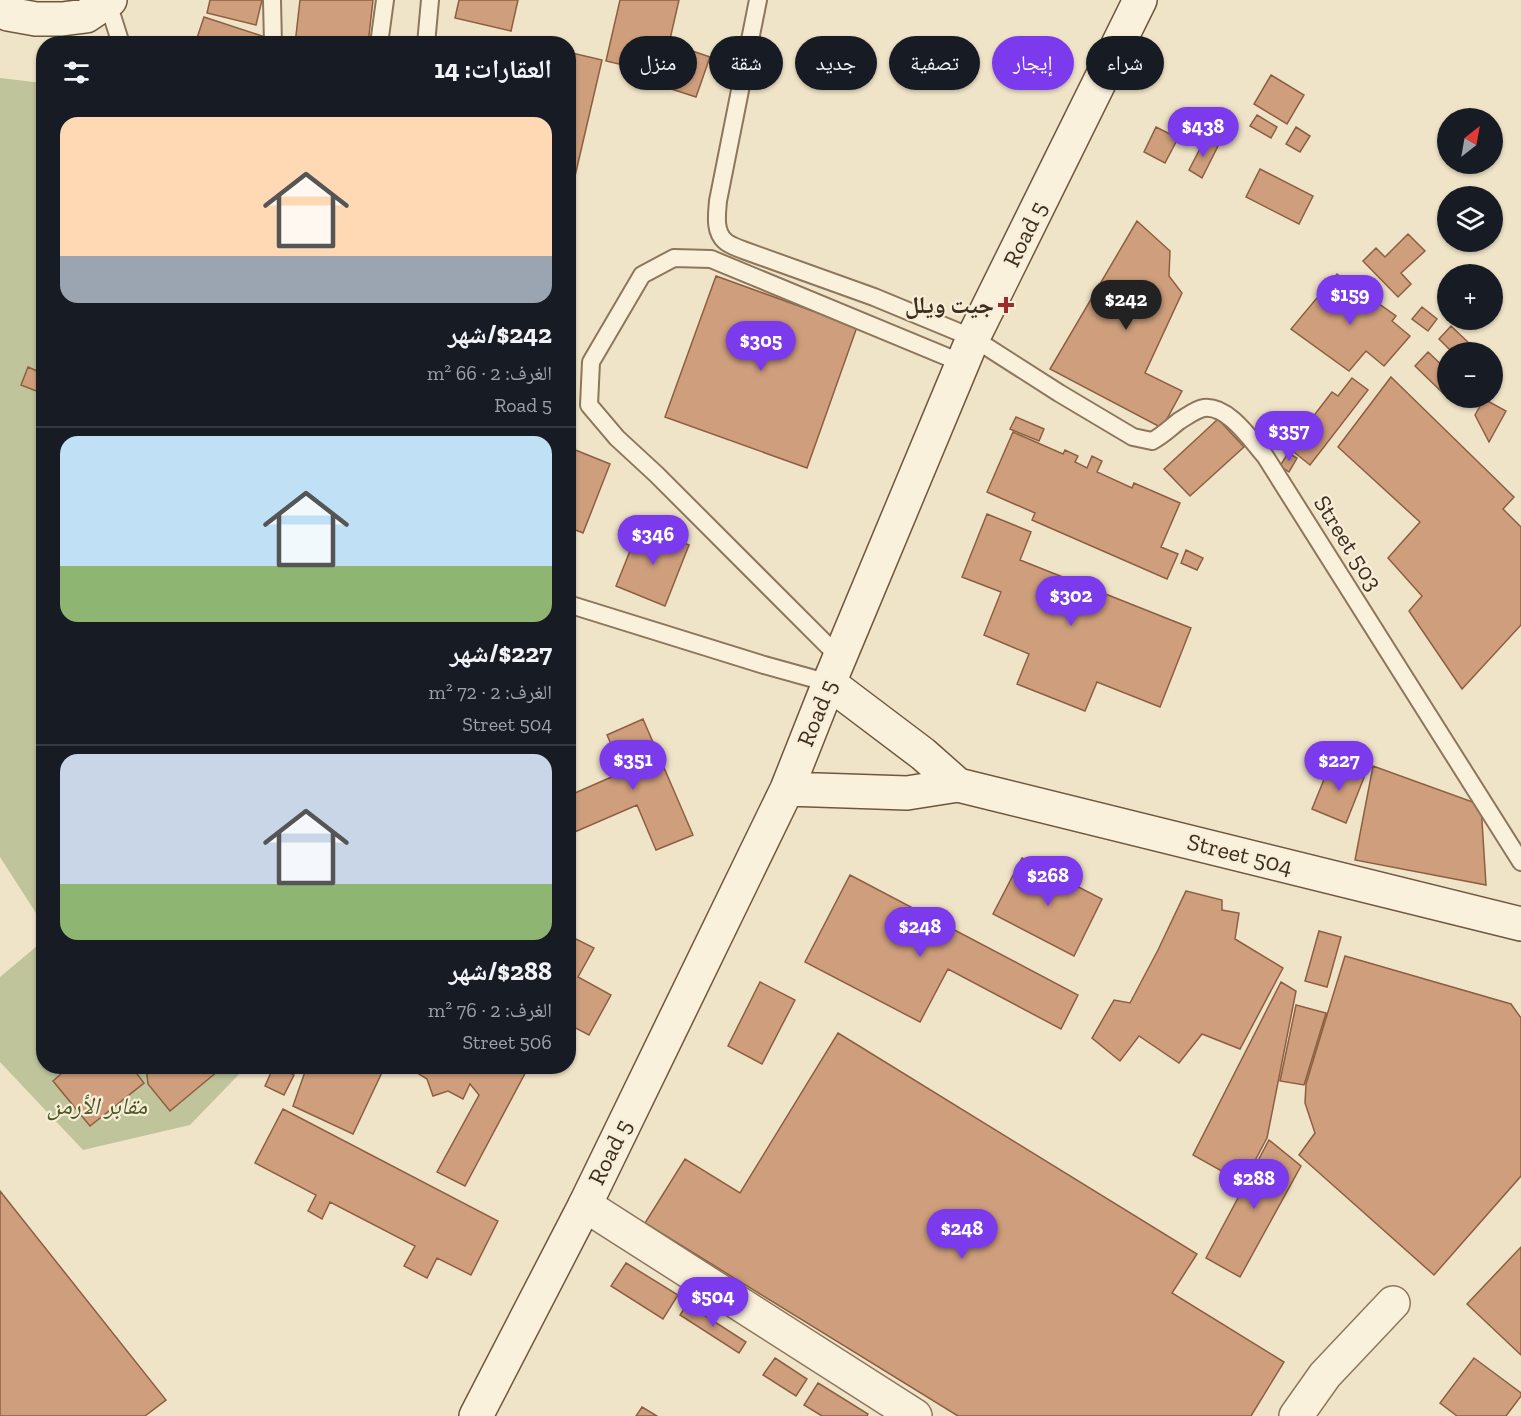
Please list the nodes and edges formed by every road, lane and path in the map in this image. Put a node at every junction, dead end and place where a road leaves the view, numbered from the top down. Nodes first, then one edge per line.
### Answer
1 (272, 0) edge
2 (385, 0) edge
3 (430, 0) edge
4 (758, 0) edge
5 (1140, 0) edge
6 (109, 1) edge
7 (0, 11) edge
8 (119, 36) edge
9 (273, 36) edge
10 (380, 36) edge
11 (427, 36) edge
12 (968, 350) junction
13 (576, 606) edge
14 (834, 670) junction
15 (958, 785) junction
16 (787, 789) junction
17 (1521, 862) edge
18 (1521, 924) edge
19 (585, 1205) junction
20 (1393, 1303) dead end
21 (476, 1416) edge
22 (915, 1416) edge
23 (1296, 1416) edge

1 - 9 lane
2 - 10 lane
3 - 11 lane
4 - 12 lane
5 - 12 street, Road 5
6 - 7 street
6 - 8 lane
12 - 14 street, Road 5
12 - 14 lane
12 - 17 lane, Street 503
13 - 14 lane
14 - 15 street, Street 504
14 - 16 street, Road 5
15 - 16 street, Street 504
15 - 18 street, Street 504
16 - 19 street, Road 5
19 - 21 street, Road 5
19 - 22 street
20 - 23 street

